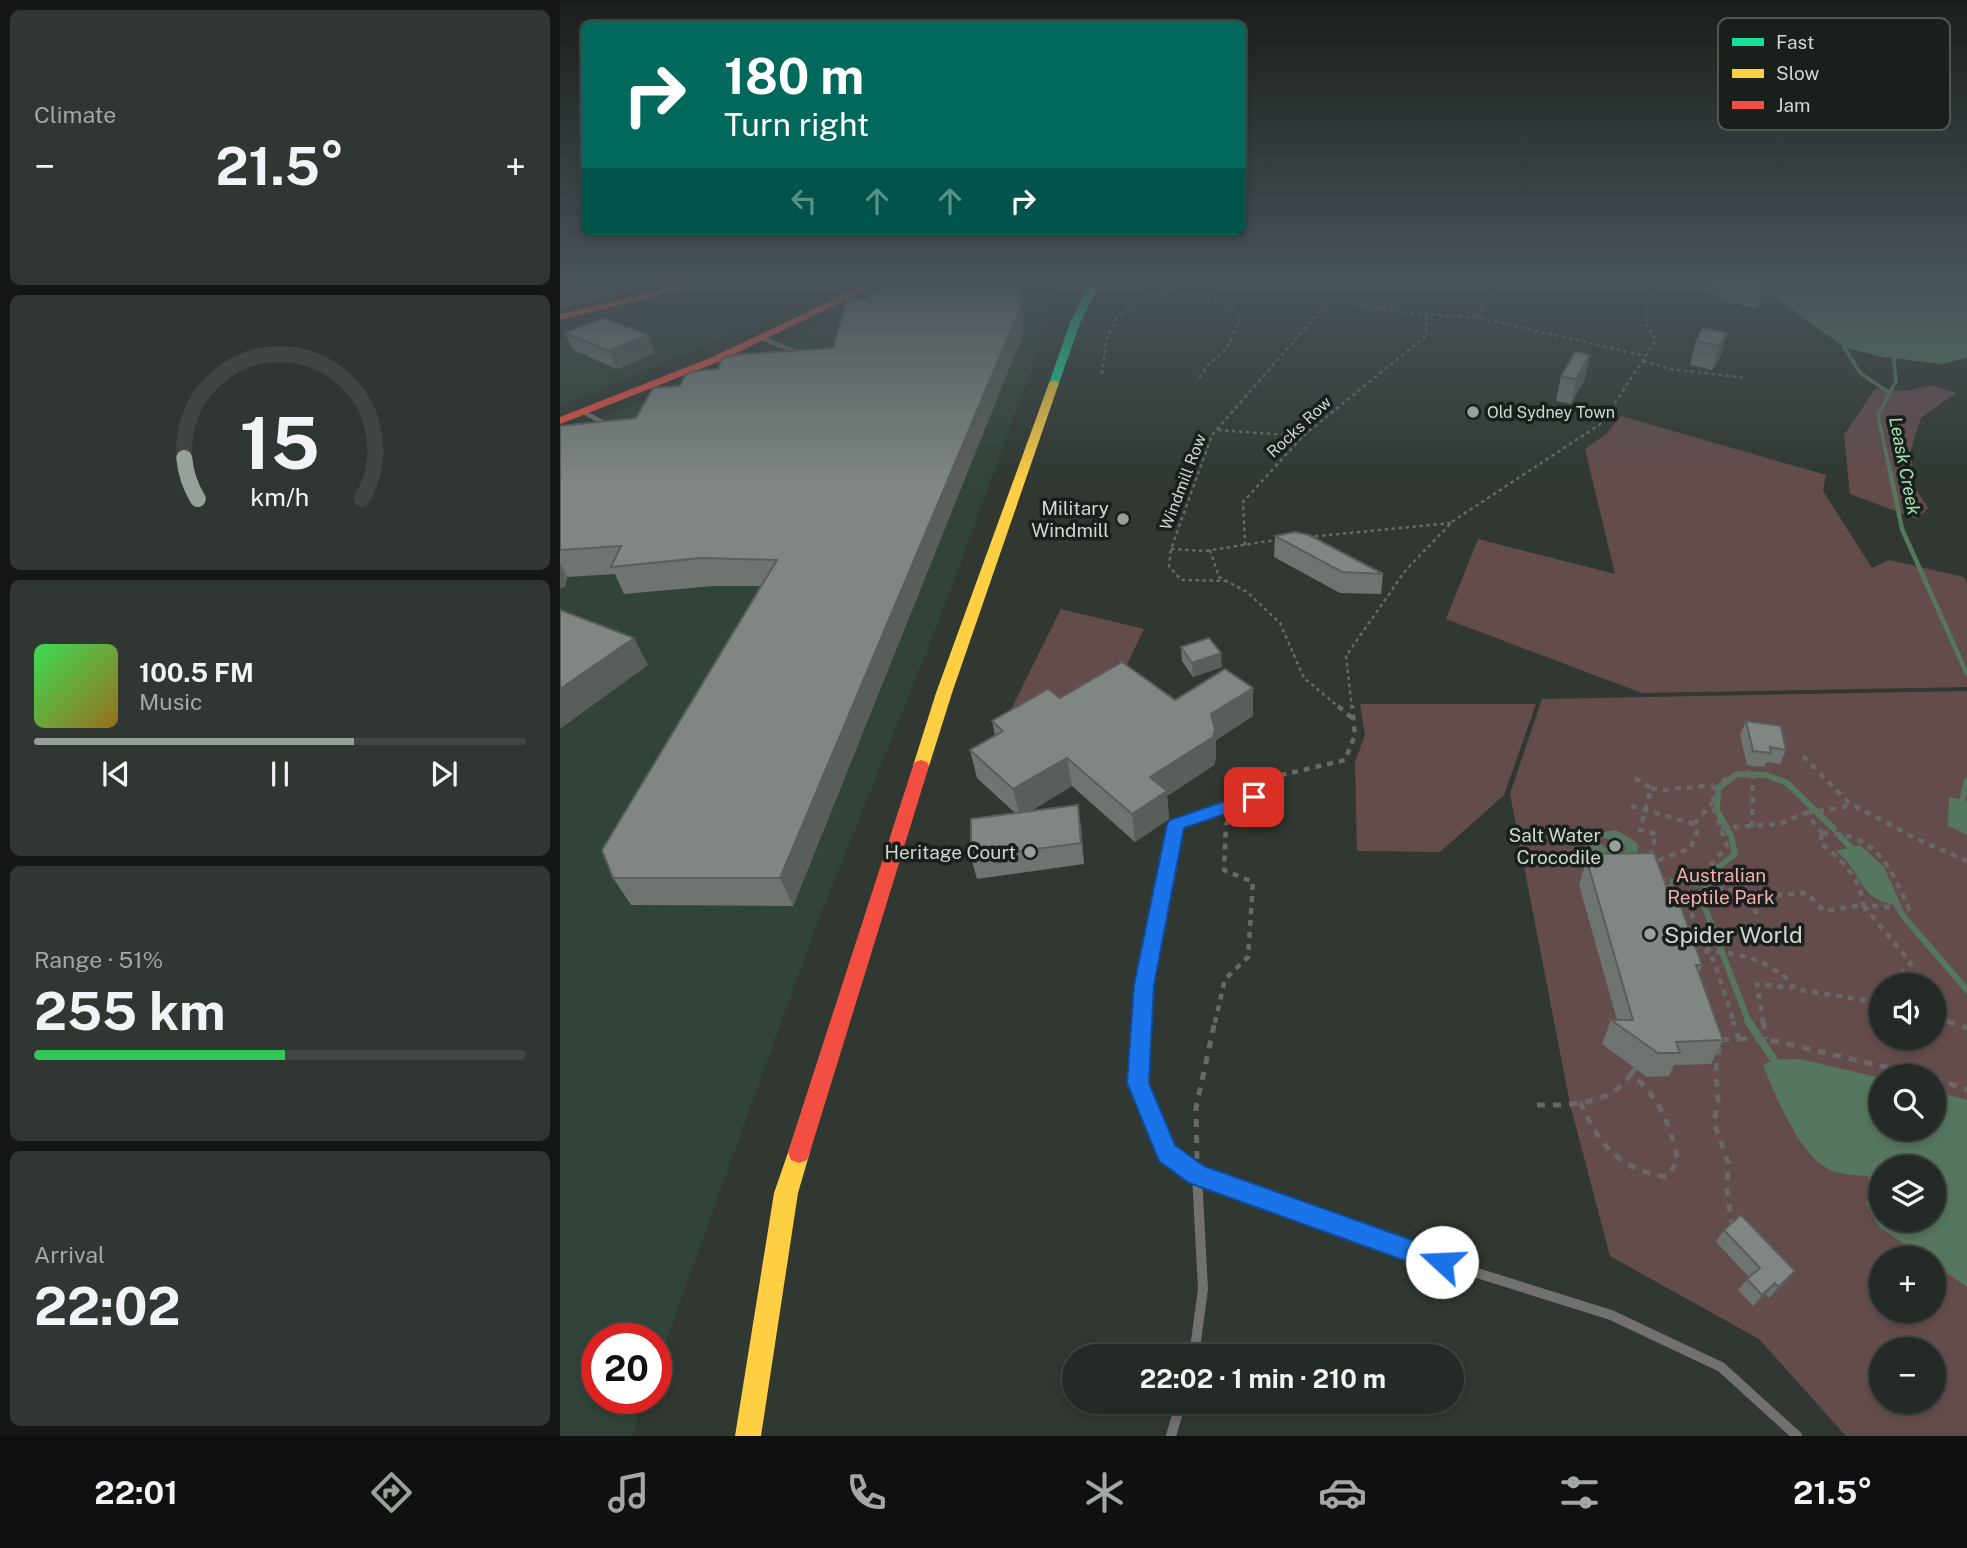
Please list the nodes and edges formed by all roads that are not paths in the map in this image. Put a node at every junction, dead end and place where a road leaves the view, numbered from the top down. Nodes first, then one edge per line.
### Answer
1 (735, 350) edge
2 (791, 350) edge
3 (1065, 350) edge
4 (781, 356) edge
5 (583, 412) junction
6 (560, 421) edge
7 (615, 428) edge
8 (1254, 797) road end
9 (1197, 1175) junction
10 (1197, 1344) edge
11 (1177, 1414) edge
12 (748, 1436) edge
13 (1171, 1436) edge
14 (1797, 1436) edge

1 - 5 main road
2 - 4 lane
3 - 12 main road
5 - 6 main road
5 - 7 lane
8 - 9 lane
9 - 10 lane
9 - 14 lane
11 - 13 lane

